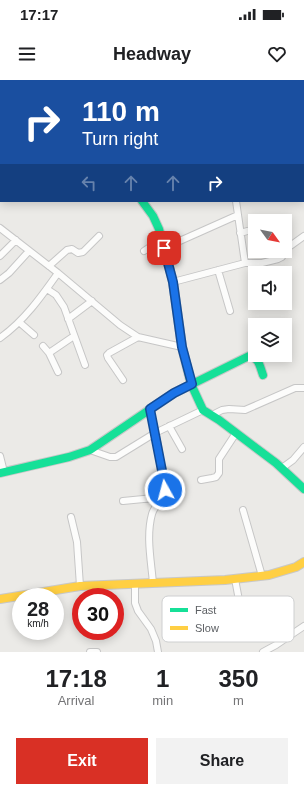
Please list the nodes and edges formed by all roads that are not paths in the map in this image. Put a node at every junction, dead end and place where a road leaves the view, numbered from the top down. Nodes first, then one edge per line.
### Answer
1 (143, 202) edge
2 (236, 202) edge
3 (238, 215) junction
4 (0, 228) edge
5 (248, 231) edge
6 (240, 233) junction
7 (99, 236) dead end
8 (304, 236) edge
9 (16, 240) junction
10 (163, 243) junction
11 (29, 251) junction
12 (144, 251) dead end
13 (0, 256) edge
14 (245, 263) junction
15 (253, 264) joint
16 (49, 266) junction
17 (218, 270) junction
18 (58, 273) junction
19 (0, 280) edge
20 (173, 282) junction
21 (47, 289) junction
22 (92, 301) junction
23 (230, 311) dead end
24 (68, 318) junction
25 (19, 322) junction
26 (34, 336) dead end
27 (74, 336) junction
28 (138, 337) junction
29 (0, 338) edge
30 (43, 346) dead end
31 (182, 347) junction
32 (49, 353) junction
33 (85, 365) dead end
34 (58, 372) dead end
35 (263, 375) dead end
36 (123, 380) dead end
37 (192, 384) junction
38 (304, 388) edge
39 (150, 409) junction
40 (203, 410) junction
41 (212, 415) junction
42 (169, 426) junction
43 (155, 433) junction
44 (236, 433) junction
45 (304, 447) edge
46 (182, 449) dead end
47 (90, 450) junction
48 (0, 456) edge
49 (282, 468) junction
50 (2, 473) edge
51 (201, 480) dead end
52 (304, 489) edge
53 (164, 497) junction
54 (123, 501) dead end
55 (243, 510) dead end
56 (71, 517) dead end
57 (304, 562) edge
58 (262, 576) junction
59 (235, 579) junction
60 (153, 583) junction
61 (135, 584) junction
62 (80, 586) junction
63 (238, 596) edge
64 (0, 599) edge
65 (304, 626) edge
66 (294, 633) edge
67 (280, 642) edge
68 (90, 652) edge
69 (97, 652) edge
70 (158, 652) edge
71 (263, 652) edge

1 - 10 street
2 - 3 street
3 - 6 street
3 - 10 street
4 - 9 street
5 - 6 street
6 - 14 street
7 - 16 street
8 - 15 street
9 - 11 street
9 - 13 street
10 - 12 street
10 - 20 street
11 - 16 street
11 - 19 street
14 - 15 street
14 - 17 street
16 - 18 street
17 - 20 street
17 - 23 street
18 - 21 street
18 - 22 street
20 - 31 street
21 - 24 street
21 - 25 street
22 - 24 street
22 - 28 street
24 - 27 street
25 - 26 street
25 - 29 street
27 - 32 street
27 - 33 street
28 - 31 street
28 - 36 street
30 - 32 street
31 - 37 street
32 - 34 street
35 - 37 street
37 - 39 street
37 - 40 street
38 - 41 street
39 - 43 street
39 - 47 street
40 - 41 street
40 - 42 street
41 - 44 street
42 - 43 street
42 - 46 street
43 - 47 street
43 - 53 street
44 - 49 street
44 - 51 street
45 - 49 street
47 - 50 street
48 - 50 street
49 - 52 street
53 - 54 street
53 - 60 street
55 - 58 street
56 - 62 street
57 - 58 street
58 - 59 street
59 - 60 street
59 - 63 street
60 - 61 street
61 - 62 street
61 - 70 street
62 - 64 street
65 - 66 street
67 - 71 street
68 - 69 street

